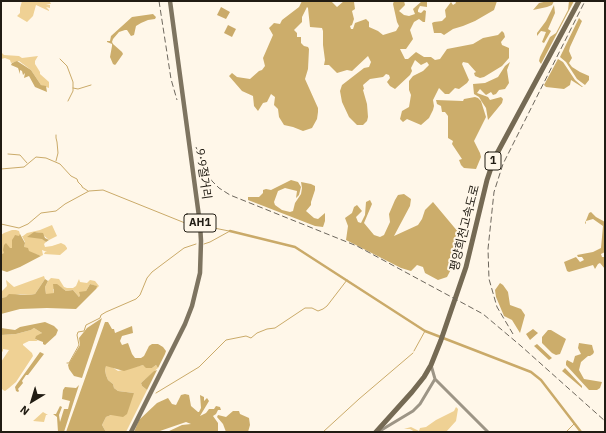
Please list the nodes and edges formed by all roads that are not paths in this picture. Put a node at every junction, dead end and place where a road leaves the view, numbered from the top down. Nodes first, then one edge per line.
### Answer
1 (169, 1) edge
2 (578, 1) edge
3 (441, 338) junction
4 (431, 365) junction
5 (435, 379) junction
6 (130, 432) edge
7 (376, 432) edge
8 (488, 432) edge

1 - 6 highway, 9·9절거리 / AH1
2 - 3 highway, 평양희천고속도로 / 1
3 - 4 highway, 평양희천고속도로 / 1
3 - 7 highway, 평양희천고속도로 / 1
4 - 5 main road
4 - 7 highway, 평양희천고속도로 / 1
5 - 7 main road
5 - 8 main road

